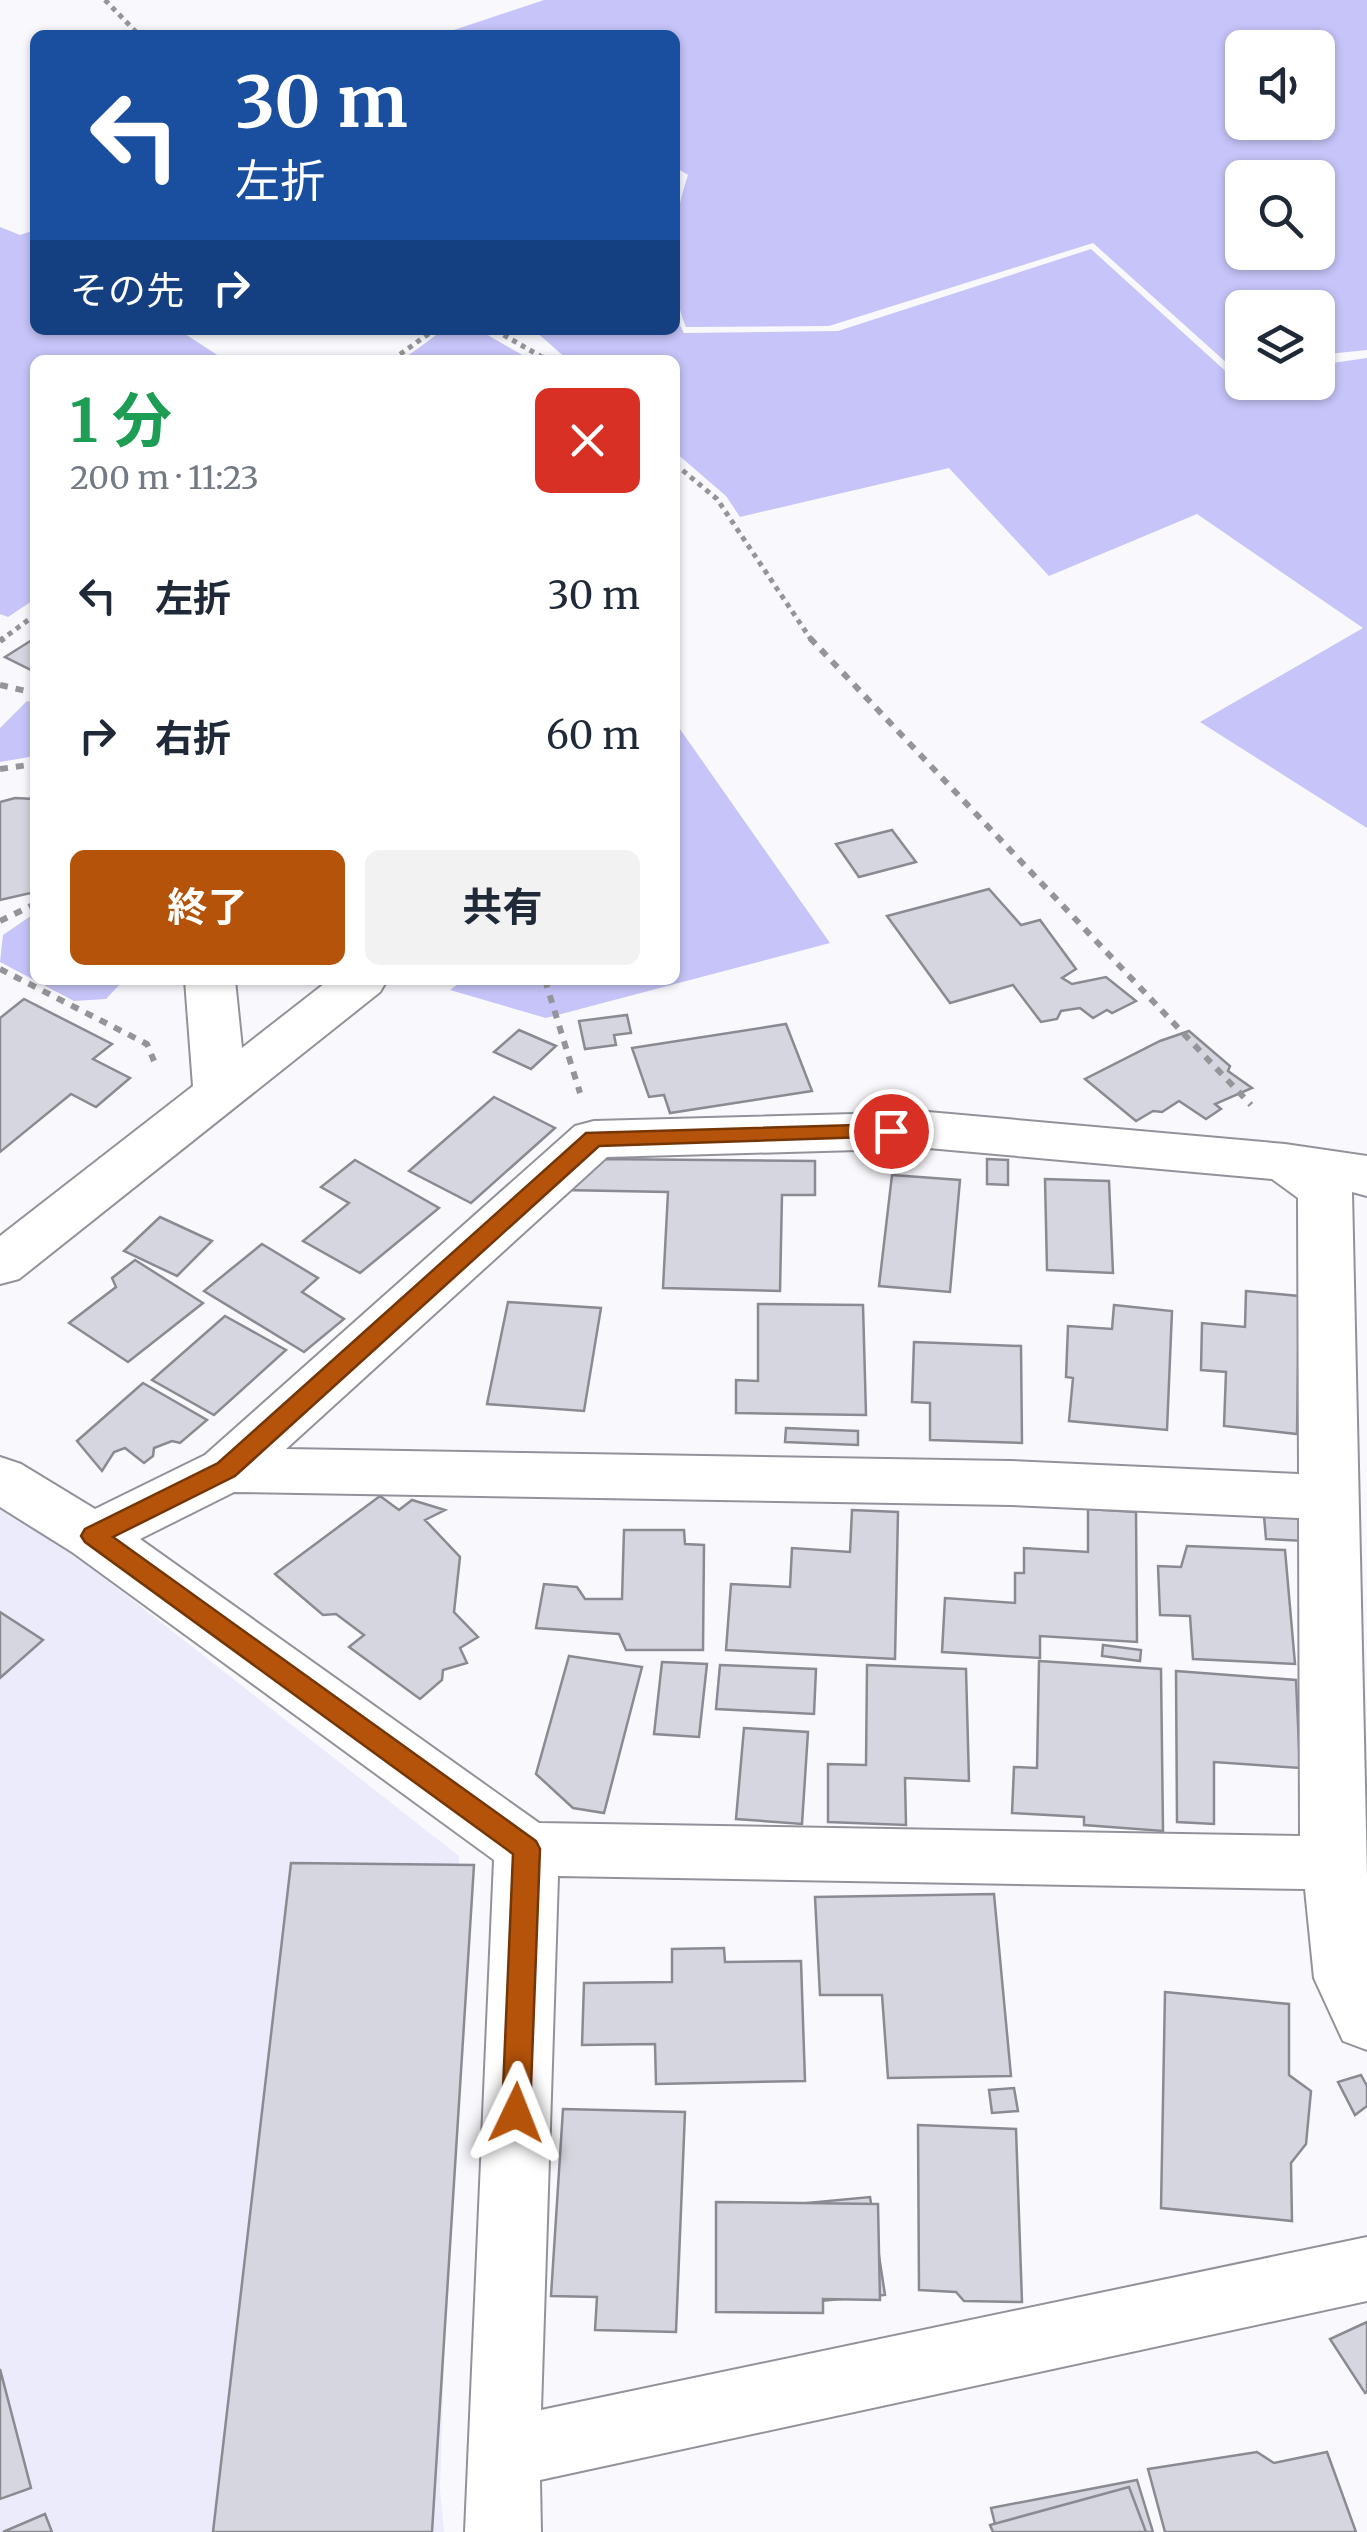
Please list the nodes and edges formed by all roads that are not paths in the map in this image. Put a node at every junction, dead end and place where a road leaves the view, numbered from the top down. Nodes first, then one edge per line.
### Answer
1 (210, 985) edge
2 (356, 985) edge
3 (220, 1092) junction
4 (1285, 1162) junction
5 (1367, 1178) edge
6 (0, 1266) edge
7 (226, 1470) junction
8 (0, 1479) edge
9 (1326, 1496) junction
10 (93, 1536) junction
11 (527, 1849) junction
12 (1347, 1897) edge
13 (1367, 2020) edge
14 (1367, 2269) edge
15 (502, 2452) junction
16 (504, 2532) edge

1 - 3 street
2 - 3 street
3 - 6 street
4 - 5 street
4 - 7 street
4 - 9 street
7 - 9 street
7 - 10 street
8 - 10 street
9 - 12 street
10 - 11 street
11 - 12 street
11 - 15 street
12 - 13 street
14 - 15 street
15 - 16 street

